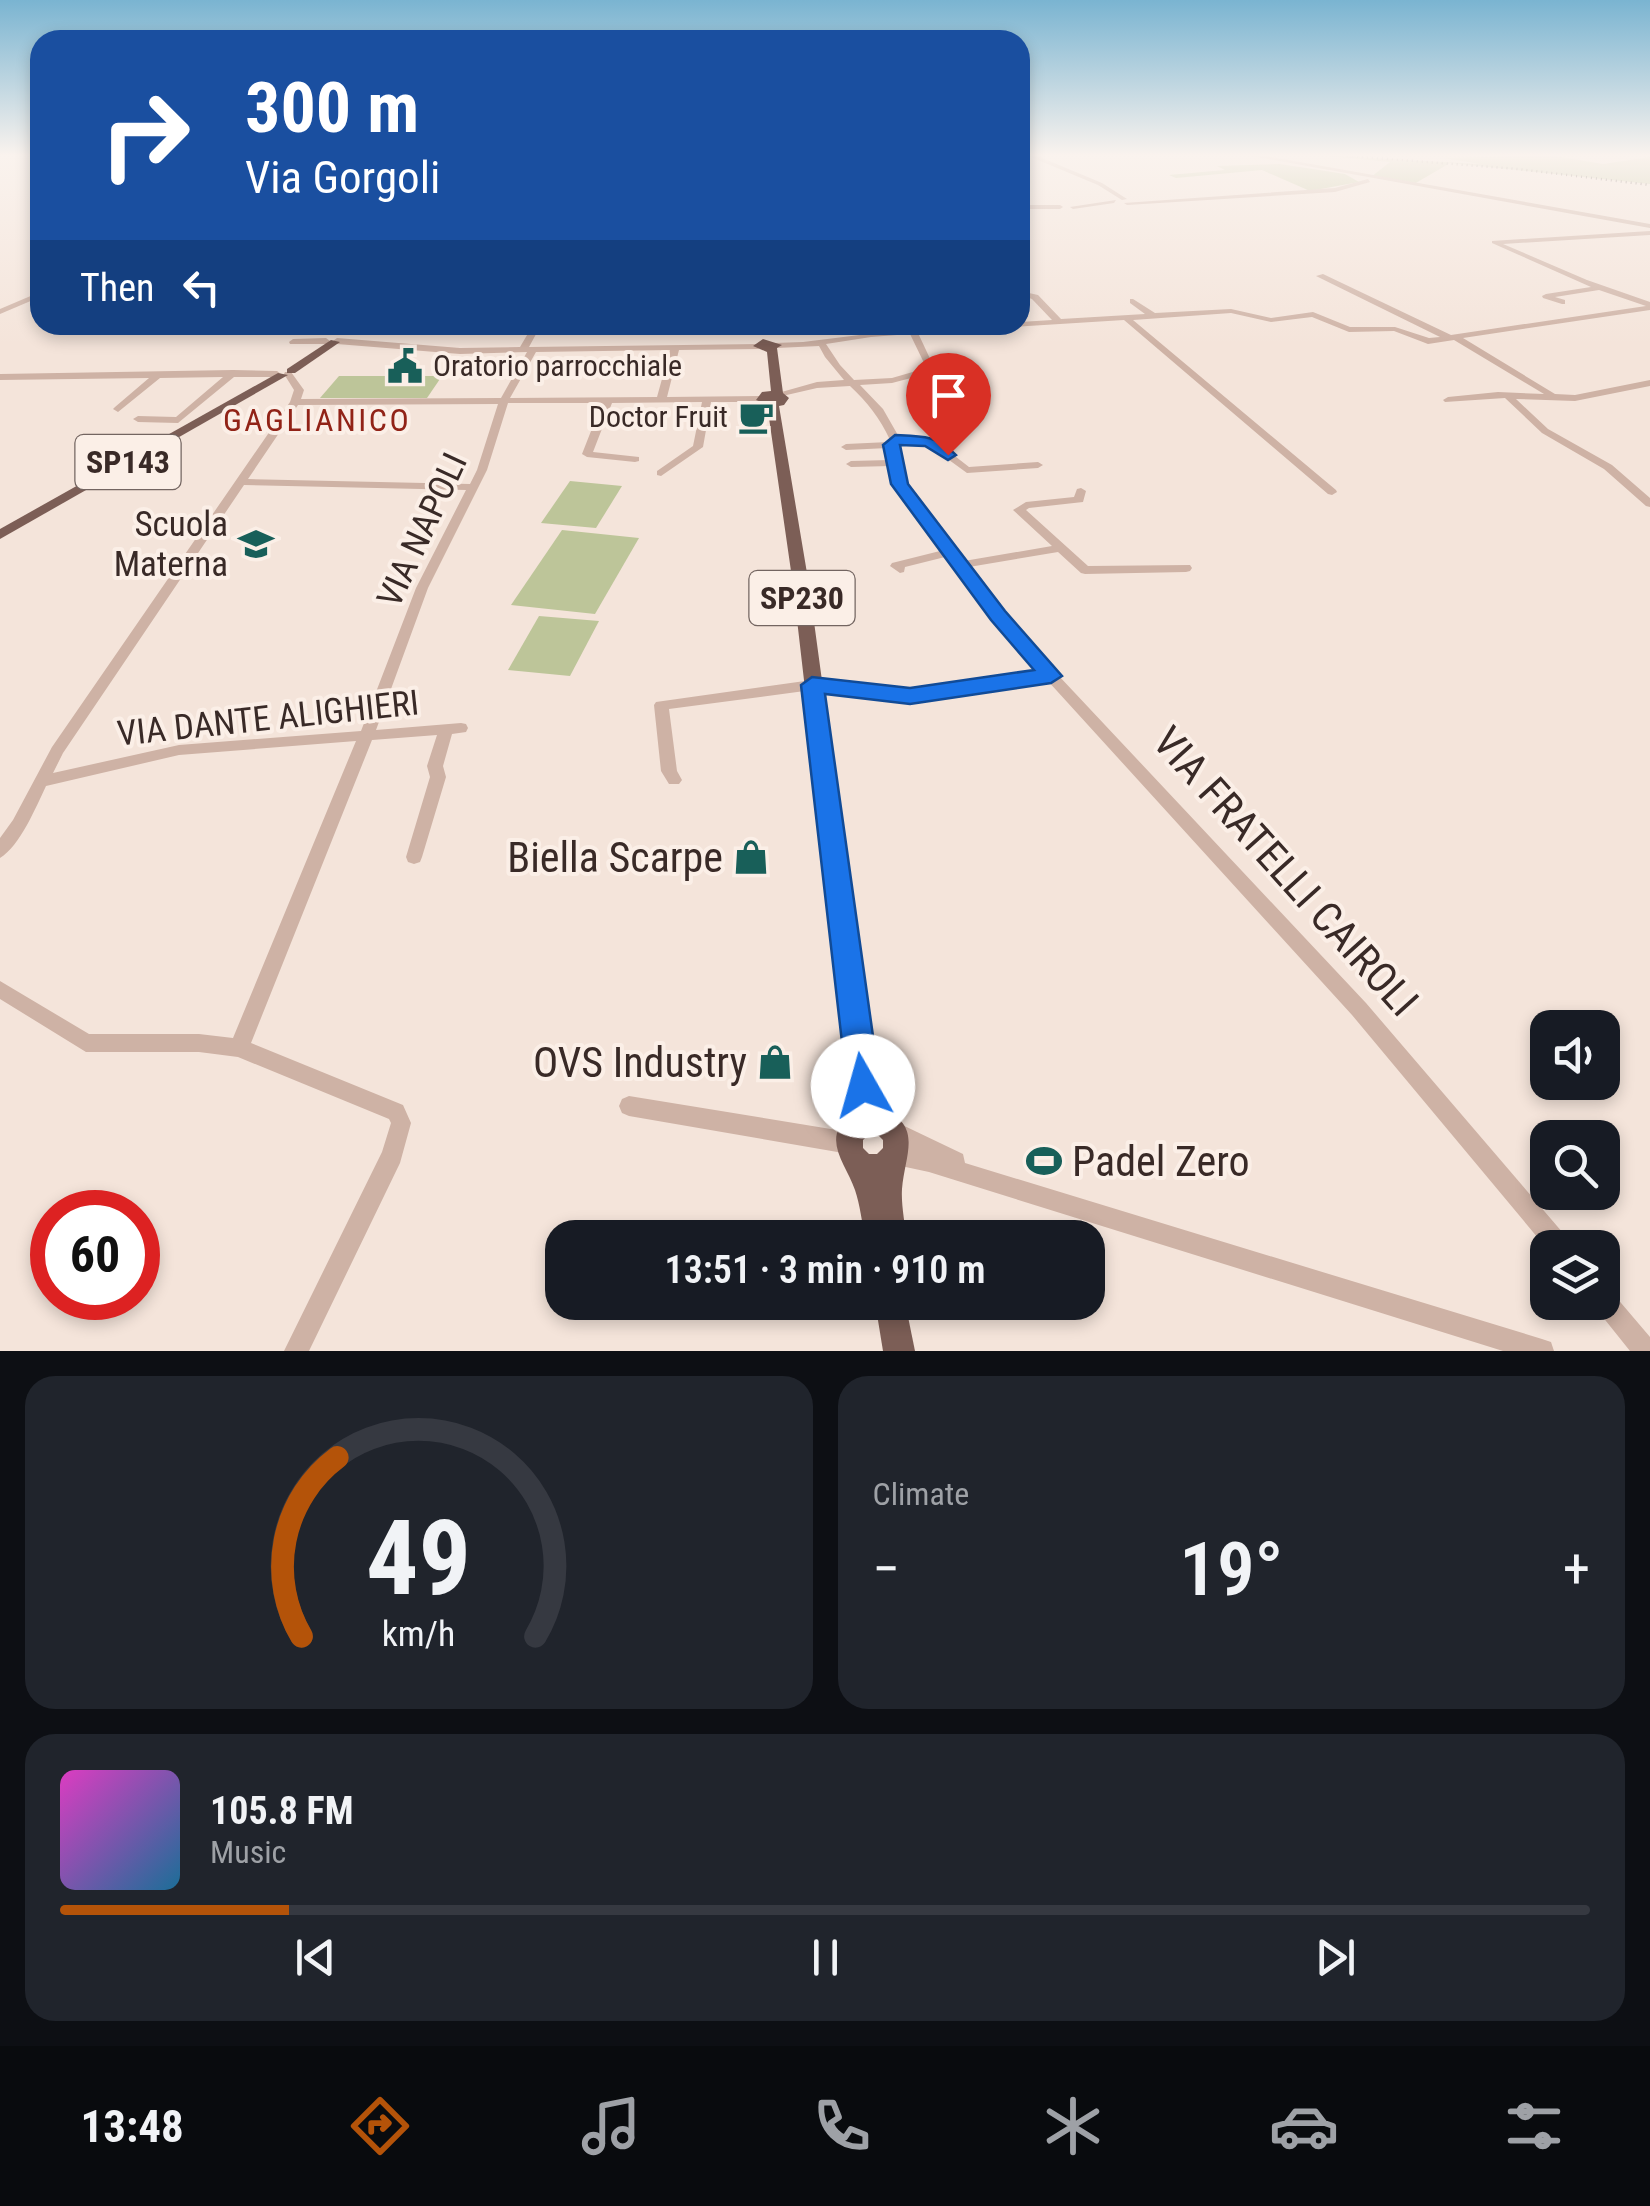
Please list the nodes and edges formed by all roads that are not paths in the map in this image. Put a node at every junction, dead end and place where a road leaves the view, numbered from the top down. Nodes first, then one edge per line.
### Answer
1 (1591, 218) edge
2 (1504, 228) dead end
3 (1551, 230) dead end
4 (1650, 230) edge
5 (1564, 235) junction
6 (1527, 238) junction
7 (1320, 276) dead end
8 (1598, 288) junction
9 (1030, 296) edge
10 (30, 298) edge
11 (1133, 300) dead end
12 (1562, 302) dead end
13 (1650, 306) edge
14 (0, 312) edge
15 (1154, 316) junction
16 (1126, 318) junction
17 (1060, 323) junction
18 (1030, 324) edge
19 (299, 335) edge
20 (533, 335) edge
21 (764, 335) edge
22 (768, 335) edge
23 (837, 335) edge
24 (915, 335) edge
25 (1455, 338) junction
26 (333, 340) junction
27 (821, 342) junction
28 (768, 345) junction
29 (675, 347) junction
30 (528, 350) junction
31 (233, 373) junction
32 (283, 373) junction
33 (160, 374) junction
34 (0, 377) edge
35 (848, 380) junction
36 (1650, 383) edge
37 (1507, 395) junction
38 (773, 397) junction
39 (1557, 398) junction
40 (504, 400) junction
41 (608, 400) junction
42 (661, 400) junction
43 (707, 400) junction
44 (1448, 400) dead end
45 (295, 402) junction
46 (118, 408) dead end
47 (192, 408) junction
48 (214, 412) junction
49 (138, 419) dead end
50 (846, 447) dead end
51 (894, 449) junction
52 (635, 458) dead end
53 (851, 464) dead end
54 (1038, 464) dead end
55 (661, 473) dead end
56 (240, 482) junction
57 (473, 487) junction
58 (1082, 491) dead end
59 (1332, 492) dead end
60 (1650, 504) edge
61 (0, 534) edge
62 (1061, 548) junction
63 (955, 558) junction
64 (1186, 568) dead end
65 (900, 569) dead end
66 (1051, 676) junction
67 (812, 685) junction
68 (366, 736) junction
69 (674, 780) dead end
70 (40, 782) junction
71 (0, 851) edge
72 (414, 858) dead end
73 (0, 988) edge
74 (238, 1048) junction
75 (629, 1106) dead end
76 (887, 1141) junction
77 (853, 1153) junction
78 (876, 1220) edge
79 (890, 1220) edge
80 (1545, 1230) edge
81 (896, 1320) edge
82 (1620, 1320) edge
83 (898, 1346) edge
84 (296, 1351) edge
85 (1542, 1351) edge
86 (1646, 1351) edge

1 - 4 street
2 - 6 street
3 - 5 street
4 - 5 street
5 - 6 street
6 - 8 street
7 - 25 street
8 - 12 street
8 - 13 street
9 - 17 street
10 - 14 street
11 - 15 street
13 - 25 street
15 - 16 street
15 - 25 street
16 - 17 street
16 - 59 street
17 - 18 street
19 - 26 street
20 - 30 street, VIA NAPOLI
21 - 28 main road, SP230
22 - 28 main road, SP230
23 - 27 street
24 - 35 street
25 - 39 street
26 - 30 street
26 - 32 main road, SP143
27 - 28 street
27 - 35 street, VIA FRATELLI CAIROLI
28 - 29 street
28 - 38 main road, SP230
29 - 30 street
29 - 42 street
30 - 40 street, VIA NAPOLI
31 - 32 street
31 - 33 street
31 - 47 street
32 - 45 street
32 - 48 main road, SP143
33 - 34 street
33 - 46 street
35 - 38 street
35 - 51 street, VIA FRATELLI CAIROLI
36 - 39 street
37 - 39 street
37 - 44 street
37 - 60 street
38 - 43 street
38 - 67 main road, SP230
40 - 41 street
40 - 45 street
40 - 57 street, VIA NAPOLI
41 - 42 street
41 - 52 street
42 - 43 street
43 - 55 street
45 - 56 street
47 - 48 street
47 - 49 street
48 - 61 main road, SP143
50 - 51 street
51 - 53 street
51 - 54 street
51 - 63 street, VIA FRATELLI CAIROLI
56 - 57 street
56 - 70 street
57 - 68 street, VIA NAPOLI
58 - 62 street
62 - 63 street
62 - 64 street
63 - 65 street
63 - 66 street, VIA FRATELLI CAIROLI
66 - 67 street
66 - 80 street, VIA FRATELLI CAIROLI
67 - 69 street
67 - 76 main road, SP230
68 - 70 street, VIA DANTE ALIGHIERI
68 - 72 street, VIA DANTE ALIGHIERI
68 - 74 street, VIA NAPOLI
70 - 71 street
73 - 74 street
74 - 84 street
75 - 77 street
76 - 77 main road
76 - 77 main road
76 - 79 main road, SP230
76 - 85 street
77 - 78 main road
81 - 83 main road
82 - 86 street

